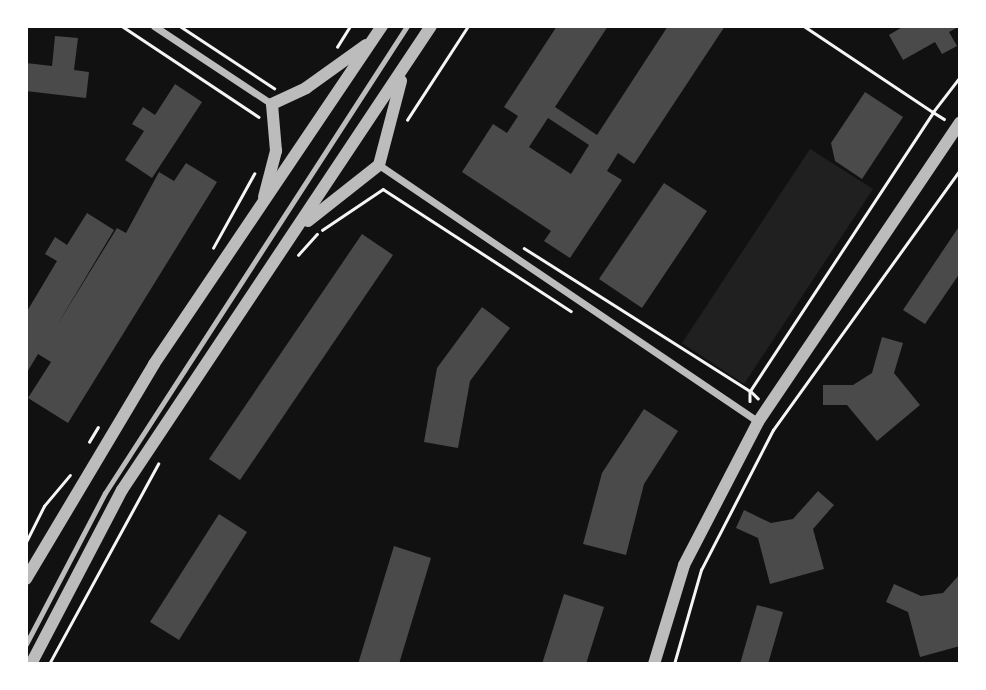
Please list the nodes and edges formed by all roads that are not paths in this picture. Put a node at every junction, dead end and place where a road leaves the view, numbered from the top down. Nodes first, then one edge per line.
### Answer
1 (154, 26) edge
2 (382, 26) edge
3 (407, 26) edge
4 (431, 26) edge
5 (374, 39) junction
6 (406, 64) junction
7 (272, 104) junction
8 (960, 123) edge
9 (379, 165) junction
10 (259, 214) junction
11 (289, 239) junction
12 (754, 419) junction
13 (26, 579) edge
14 (26, 644) edge
15 (31, 664) edge
16 (654, 664) edge

1 - 7 street
2 - 5 street
3 - 14 lane
4 - 6 street
5 - 7 street
5 - 10 street
6 - 9 street
6 - 11 street
7 - 10 street
8 - 12 street
9 - 11 street
9 - 12 street
10 - 13 street
11 - 15 street
12 - 16 street

